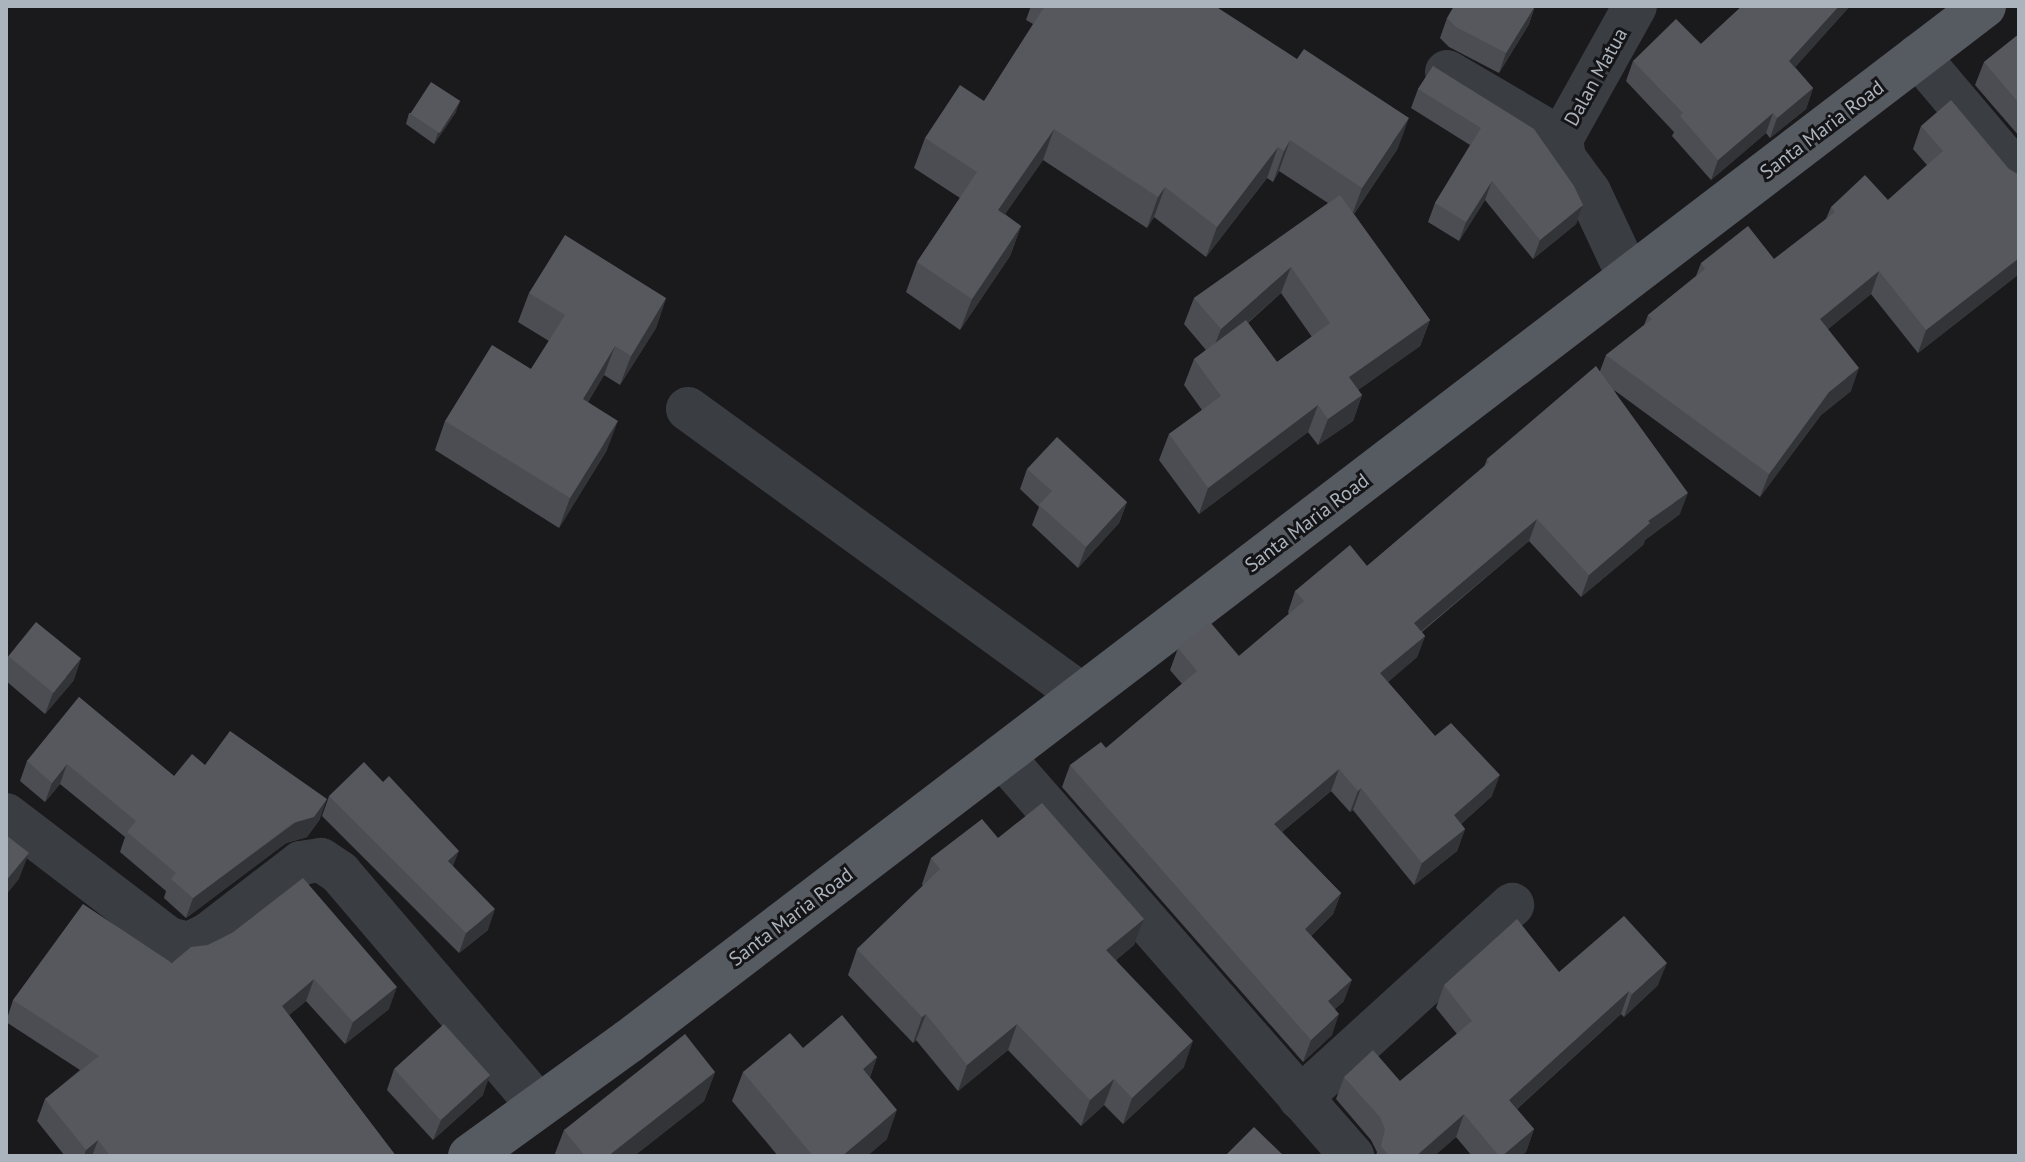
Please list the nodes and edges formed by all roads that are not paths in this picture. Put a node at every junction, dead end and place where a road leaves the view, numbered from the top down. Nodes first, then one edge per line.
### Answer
1 (1635, 6) edge
2 (1984, 6) edge
3 (1918, 56) junction
4 (1447, 72) edge
5 (1561, 139) junction
6 (2019, 175) edge
7 (1629, 277) junction
8 (688, 409) dead end
9 (1081, 695) junction
10 (1002, 756) junction
11 (6, 815) edge
12 (1512, 905) dead end
13 (1300, 1098) junction
14 (538, 1105) junction
15 (470, 1156) edge
16 (1352, 1156) edge

1 - 5 street, Dalan Matua
2 - 3 main road, Santa Maria Road
3 - 6 street
3 - 7 main road, Santa Maria Road
4 - 5 street
5 - 7 street, Dalan Matua
7 - 9 main road, Santa Maria Road
8 - 9 street
9 - 10 main road, Santa Maria Road
10 - 13 street
10 - 14 main road, Santa Maria Road
11 - 14 street
12 - 13 street
13 - 16 street
14 - 15 main road, Santa Maria Road

